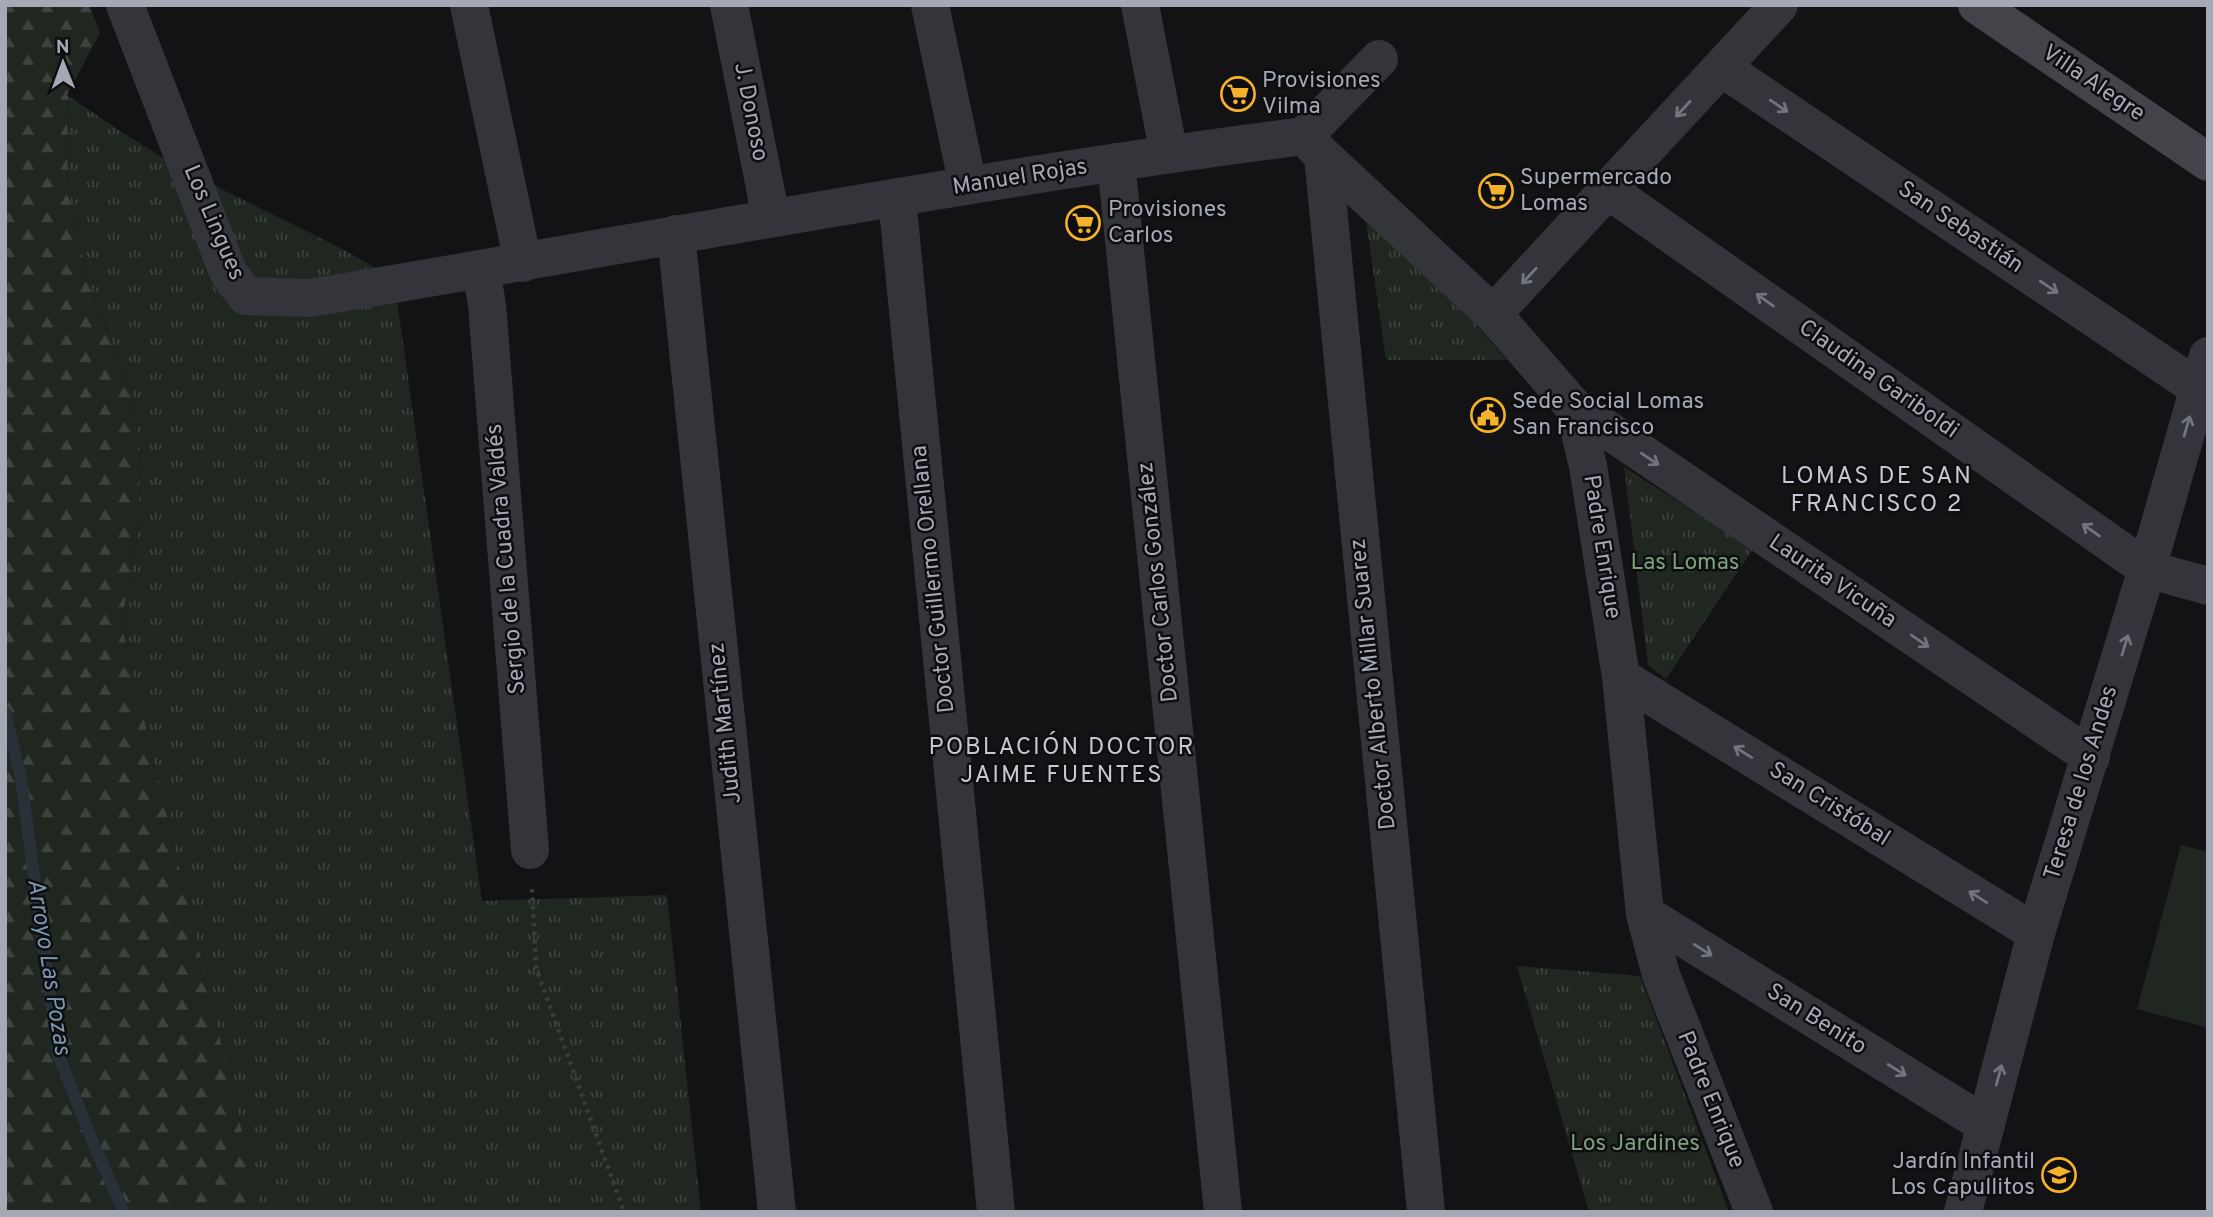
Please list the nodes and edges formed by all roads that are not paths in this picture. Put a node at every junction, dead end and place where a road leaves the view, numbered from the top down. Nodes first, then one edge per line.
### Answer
1 (125, 5) edge
2 (469, 5) edge
3 (729, 5) edge
4 (930, 5) edge
5 (1140, 5) edge
6 (1779, 5) edge
7 (1977, 5) edge
8 (1379, 59) dead end
9 (1722, 68) junction
10 (1313, 146) junction
11 (1169, 154) junction
12 (1116, 162) junction
13 (2208, 162) edge
14 (968, 186) junction
15 (1608, 190) junction
16 (897, 198) junction
17 (771, 218) junction
18 (676, 234) junction
19 (523, 263) junction
20 (481, 269) junction
21 (1493, 314) junction
22 (2203, 372) edge
23 (1574, 407) junction
24 (2147, 569) junction
25 (2208, 586) edge
26 (1621, 677) junction
27 (2091, 757) junction
28 (530, 850) road end
29 (1646, 914) junction
30 (2036, 933) junction
31 (1986, 1125) junction
32 (777, 1212) edge
33 (996, 1212) edge
34 (1223, 1212) edge
35 (1426, 1212) edge
36 (1754, 1212) edge
37 (1963, 1212) edge

1 - 20 street, Los Lingues
2 - 19 street
3 - 17 street, J. Donoso
4 - 14 street
5 - 11 street
6 - 9 street
7 - 13 main road, Villa Alegre
8 - 10 street
9 -> 15 street
9 -> 22 street, San Sebastián
10 - 11 street, Manuel Rojas
10 - 21 street
10 - 35 street, Doctor Alberto Millar Suarez
11 - 12 street, Manuel Rojas
12 - 14 street, Manuel Rojas
12 - 34 street, Doctor Carlos González
14 - 16 street, Manuel Rojas
15 -> 21 street
24 -> 15 street, Claudina Gariboldi
16 - 17 street, Manuel Rojas
16 - 33 street, Doctor Guillermo Orellana
17 - 18 street, Manuel Rojas
18 - 19 street, Manuel Rojas
18 - 32 street, Judith Martínez
19 - 20 street, Manuel Rojas
20 - 28 street, Sergio de la Cuadra Valdés
21 - 23 street, Padre Enrique
24 -> 22 street, Teresa de los Andes
23 - 26 street, Padre Enrique
23 -> 27 street, Laurita Vicuña
24 - 25 street, Claudina Gariboldi
27 -> 24 street, Teresa de los Andes
26 - 29 street, Padre Enrique
30 -> 26 street, San Cristóbal
27 - 30 street, Teresa de los Andes
29 -> 31 street, San Benito
29 - 36 street, Padre Enrique
31 -> 30 street, Teresa de los Andes
31 - 37 street, Teresa de los Andes

